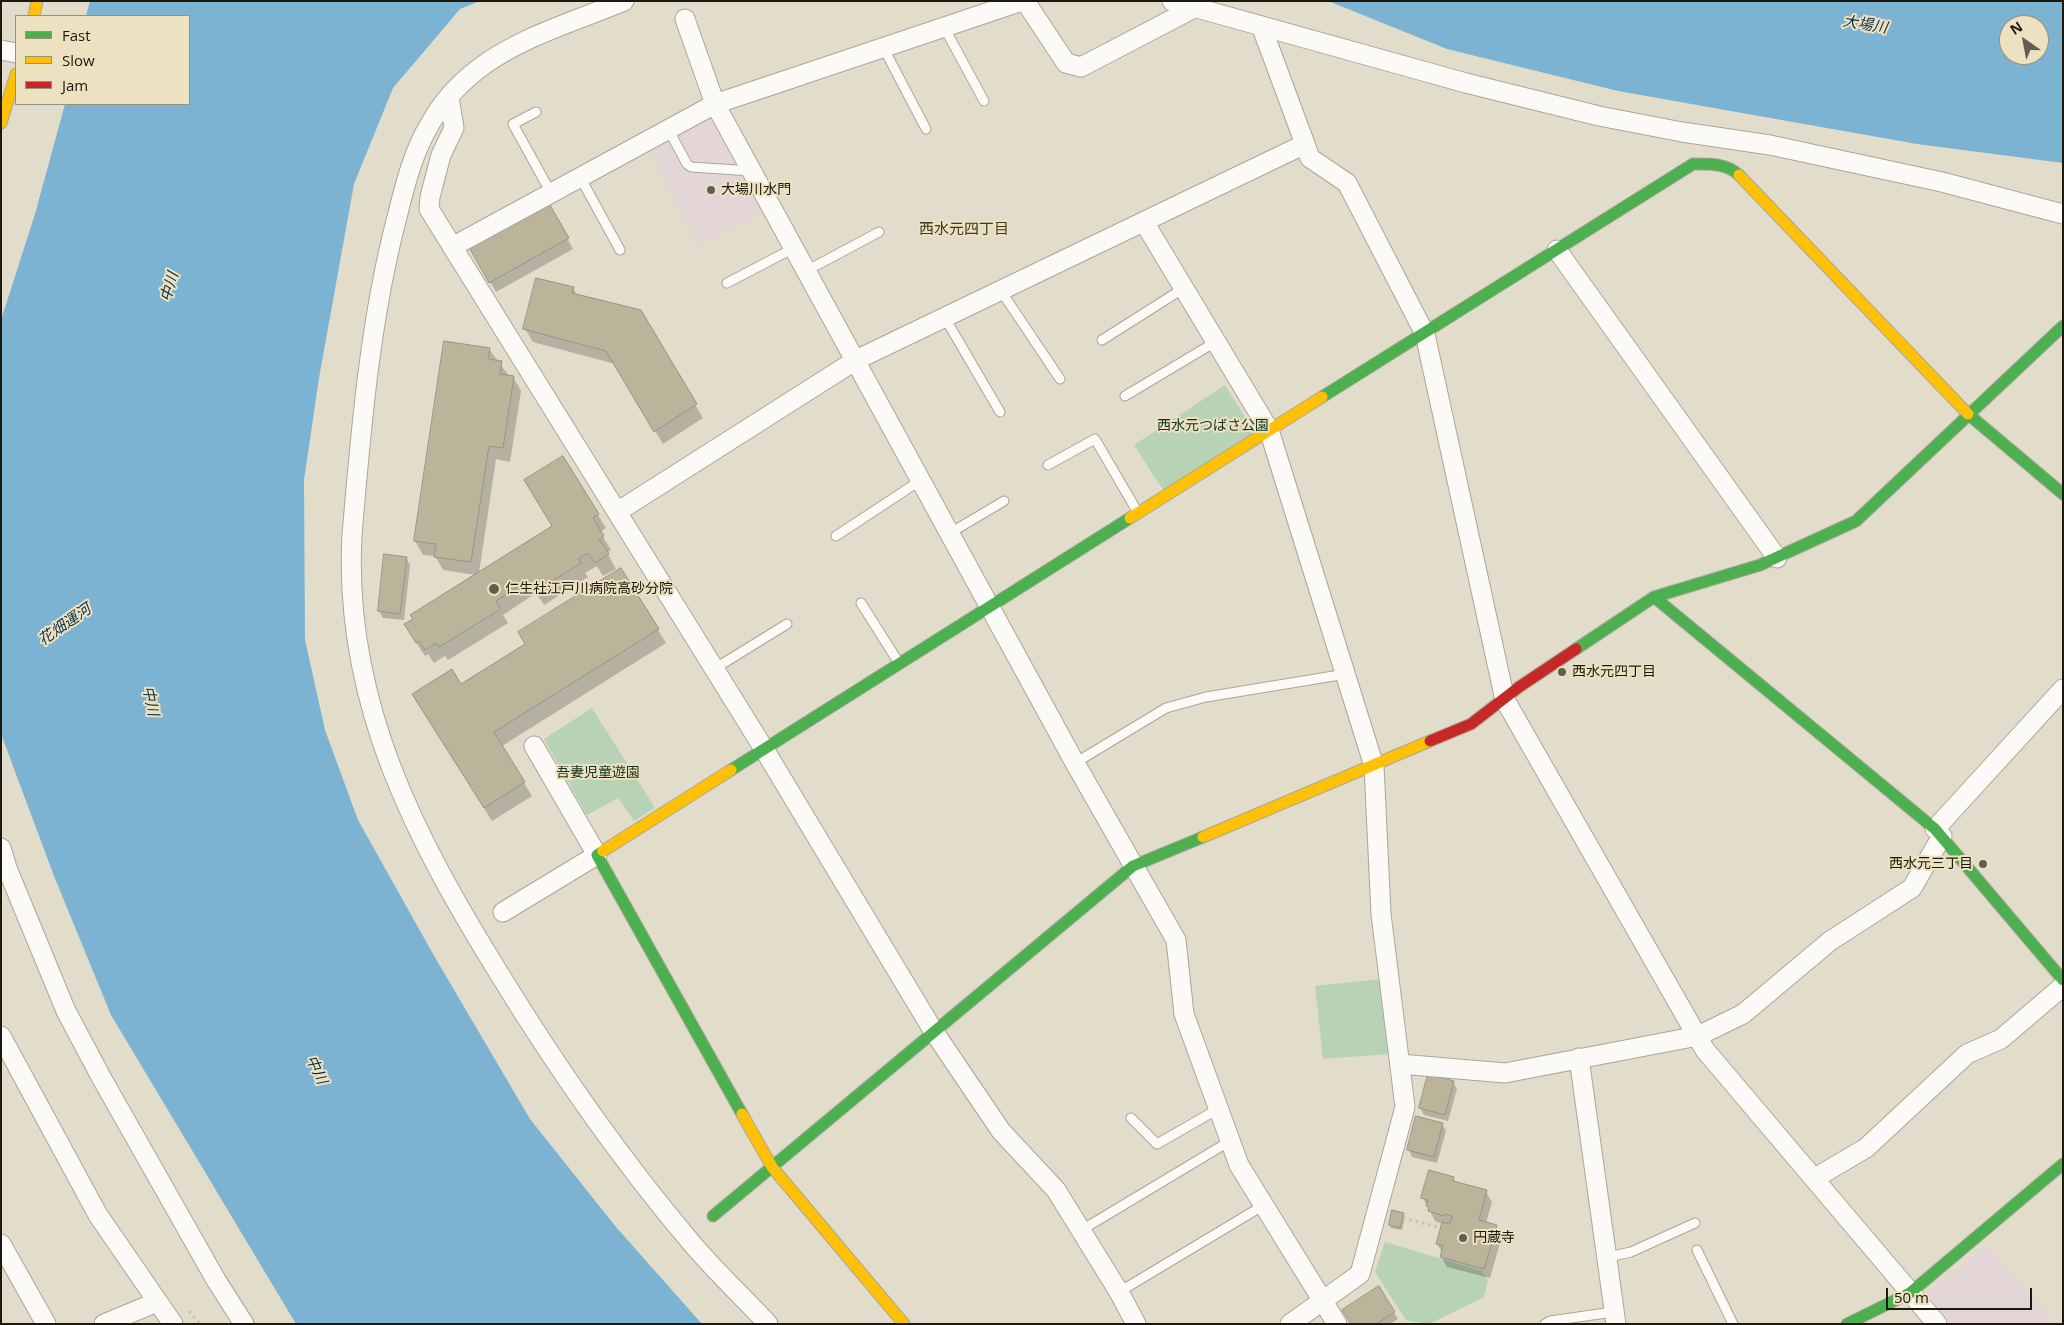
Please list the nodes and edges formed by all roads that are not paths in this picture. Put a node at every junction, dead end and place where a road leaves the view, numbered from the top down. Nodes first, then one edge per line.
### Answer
1 (38, 1) edge
2 (624, 1) edge
3 (1023, 1) edge
4 (1172, 1) edge
5 (1196, 7) junction
6 (34, 15) edge
7 (685, 19) dead end
8 (944, 26) junction
9 (1262, 28) junction
10 (883, 47) junction
11 (1, 50) edge
12 (15, 54) edge
13 (15, 77) edge
14 (449, 97) junction
15 (984, 101) dead end
16 (715, 104) junction
17 (536, 112) dead end
18 (1, 123) edge
19 (668, 129) junction
20 (926, 129) dead end
21 (1305, 144) junction
22 (752, 171) junction
23 (580, 178) junction
24 (551, 193) junction
25 (2063, 214) edge
26 (1144, 222) junction
27 (879, 232) dead end
28 (452, 247) junction
29 (794, 248) junction
30 (620, 250) dead end
31 (1557, 250) junction
32 (806, 270) junction
33 (727, 283) dead end
34 (1184, 288) junction
35 (1001, 291) junction
36 (944, 318) junction
37 (2063, 326) edge
38 (1425, 334) junction
39 (1102, 340) dead end
40 (1217, 341) junction
41 (856, 360) junction
42 (1060, 379) dead end
43 (1125, 396) dead end
44 (1000, 412) dead end
45 (1968, 415) junction
46 (1270, 430) junction
47 (1048, 465) dead end
48 (921, 480) junction
49 (2063, 494) edge
50 (1004, 501) dead end
51 (616, 512) junction
52 (1139, 513) junction
53 (950, 533) junction
54 (836, 536) dead end
55 (1777, 558) junction
56 (1654, 597) junction
57 (861, 603) dead end
58 (990, 606) junction
59 (787, 624) dead end
60 (899, 663) junction
61 (714, 669) junction
62 (1347, 674) junction
63 (2063, 689) edge
64 (1505, 700) junction
65 (534, 746) dead end
66 (764, 749) junction
67 (1075, 763) junction
68 (1374, 766) junction
69 (1938, 832) junction
70 (1, 848) edge
71 (597, 855) junction
72 (1133, 866) junction
73 (503, 912) dead end
74 (2061, 977) edge
75 (934, 1032) junction
76 (1, 1036) edge
77 (1698, 1036) junction
78 (1579, 1058) junction
79 (1400, 1064) junction
80 (1218, 1109) junction
81 (1131, 1118) dead end
82 (1230, 1141) junction
83 (2063, 1164) edge
84 (772, 1167) junction
85 (1815, 1178) junction
86 (1264, 1205) junction
87 (713, 1216) dead end
88 (1695, 1222) dead end
89 (1080, 1231) junction
90 (1, 1244) edge
91 (1696, 1250) dead end
92 (1608, 1257) junction
93 (1119, 1292) junction
94 (1910, 1292) junction
95 (1323, 1300) junction
96 (157, 1302) junction
97 (1615, 1318) edge
98 (46, 1324) edge
99 (104, 1324) edge
100 (173, 1324) edge
101 (244, 1324) edge
102 (768, 1324) edge
103 (904, 1324) edge
104 (1136, 1324) edge
105 (1290, 1324) edge
106 (1337, 1324) edge
107 (1545, 1324) edge
108 (1734, 1324) edge
109 (1847, 1324) edge
110 (1936, 1324) edge

1 - 6 street
2 - 14 street
3 - 5 street
3 - 8 street
4 - 5 street
5 - 9 street
7 - 16 street
8 - 10 street
8 - 15 lane
9 - 21 street
9 - 25 street
10 - 16 street
10 - 20 lane
11 - 12 street
13 - 18 street
14 - 28 street
14 - 102 street
16 - 19 street
16 - 22 street
17 - 24 lane
19 - 22 lane
19 - 23 street
21 - 26 street
21 - 38 street
22 - 29 street
23 - 24 street
23 - 30 lane
24 - 28 street
26 - 34 street
26 - 35 street
27 - 32 lane
28 - 51 street
29 - 32 street
29 - 33 lane
31 - 38 street
31 - 45 street
31 - 55 street
32 - 41 street
34 - 39 lane
34 - 40 street
35 - 36 street
35 - 42 lane
36 - 41 street
36 - 44 lane
37 - 45 street
38 - 46 street
38 - 64 street
40 - 43 lane
40 - 46 street
41 - 48 street
41 - 51 street
45 - 49 street
45 - 55 street
46 - 52 street
46 - 62 street
47 - 52 lane
48 - 53 street
48 - 54 lane
50 - 53 lane
51 - 61 street
52 - 58 street
53 - 58 street
55 - 56 street
56 - 64 street
56 - 69 street
57 - 60 lane
58 - 60 street
58 - 67 street
59 - 61 lane
60 - 66 street
61 - 66 street
62 - 67 lane
62 - 68 street
63 - 69 street
64 - 68 street
64 - 77 street
65 - 71 street
66 - 71 street
66 - 75 street
67 - 72 street
68 - 72 street
68 - 79 street
69 - 74 street
69 - 77 street
70 - 101 street
71 - 73 street
71 - 84 street
72 - 75 street
72 - 80 street
74 - 85 street
75 - 84 street
75 - 89 street
76 - 96 street
77 - 78 street
77 - 85 street
78 - 79 street
78 - 92 street
79 - 95 street
80 - 81 lane
80 - 82 street
82 - 86 street
82 - 89 lane
83 - 94 street
84 - 87 street
84 - 103 street
85 - 94 street
86 - 93 lane
86 - 95 street
88 - 92 lane
89 - 93 street
90 - 98 street
91 - 108 lane
92 - 97 street
93 - 104 street
94 - 109 street
94 - 110 street
95 - 105 street
95 - 106 street
96 - 99 street
96 - 100 street
97 - 107 lane

